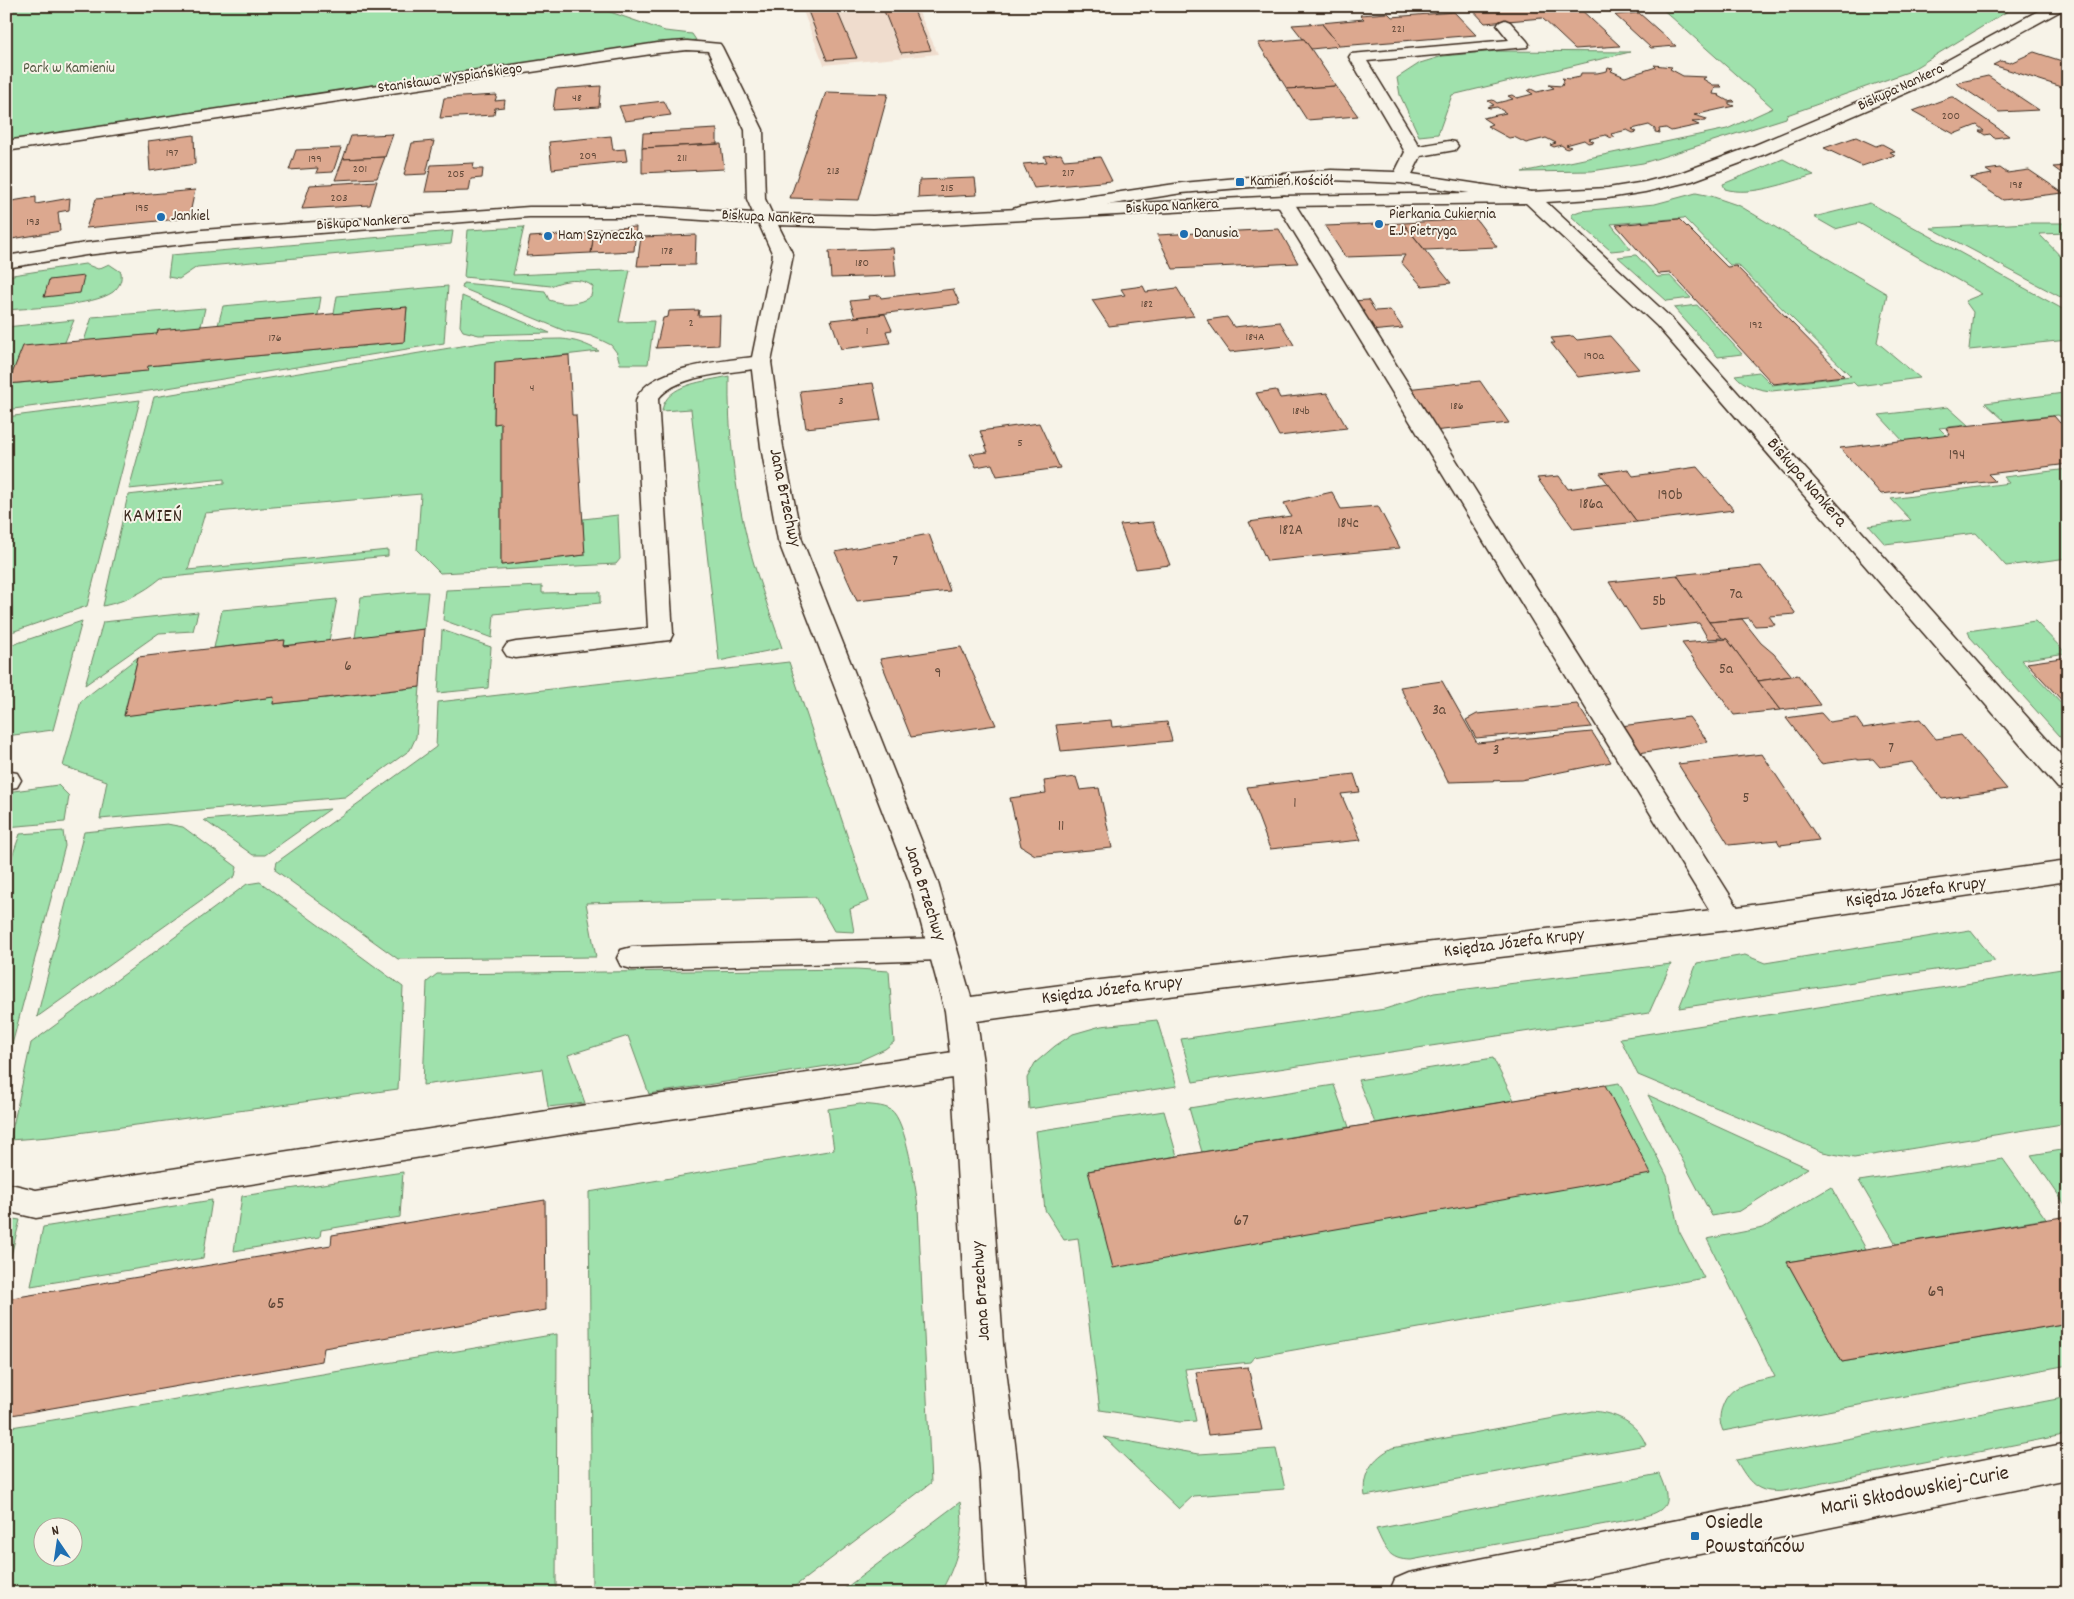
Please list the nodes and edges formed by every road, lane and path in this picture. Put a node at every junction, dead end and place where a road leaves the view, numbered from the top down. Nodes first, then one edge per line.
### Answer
1 (2059, 6) edge
2 (1505, 25) dead end
3 (6, 146) edge
4 (1449, 146) dead end
5 (1414, 152) junction
6 (1401, 178) junction
7 (1531, 197) junction
8 (1284, 201) junction
9 (1012, 214) junction
10 (765, 219) junction
11 (6, 262) edge
12 (762, 362) junction
13 (516, 650) dead end
14 (2068, 781) edge
15 (2068, 871) edge
16 (1730, 920) junction
17 (942, 948) junction
18 (632, 958) dead end
19 (960, 1011) junction
20 (967, 1063) junction
21 (6, 1197) edge
22 (2068, 1461) edge
23 (1007, 1593) edge
24 (1409, 1593) edge

1 - 7 street, Biskupa Nankera
2 - 5 street
3 - 10 street, Stanisława Wyspiańskiego
4 - 5 street
5 - 6 street
6 - 7 street
6 - 9 street
7 - 8 street, Biskupa Nankera
7 - 14 street, Biskupa Nankera
8 - 9 street, Biskupa Nankera
8 - 16 street
9 - 10 street, Biskupa Nankera
10 - 11 street, Biskupa Nankera
10 - 12 street, Jana Brzechwy
12 - 13 street
12 - 17 street, Jana Brzechwy
15 - 16 street, Księdza Józefa Krupy
16 - 19 street, Księdza Józefa Krupy
17 - 18 street
17 - 19 street, Jana Brzechwy
19 - 20 street, Jana Brzechwy
20 - 21 street
20 - 23 street, Jana Brzechwy
22 - 24 street, Marii Skłodowskiej-Curie

